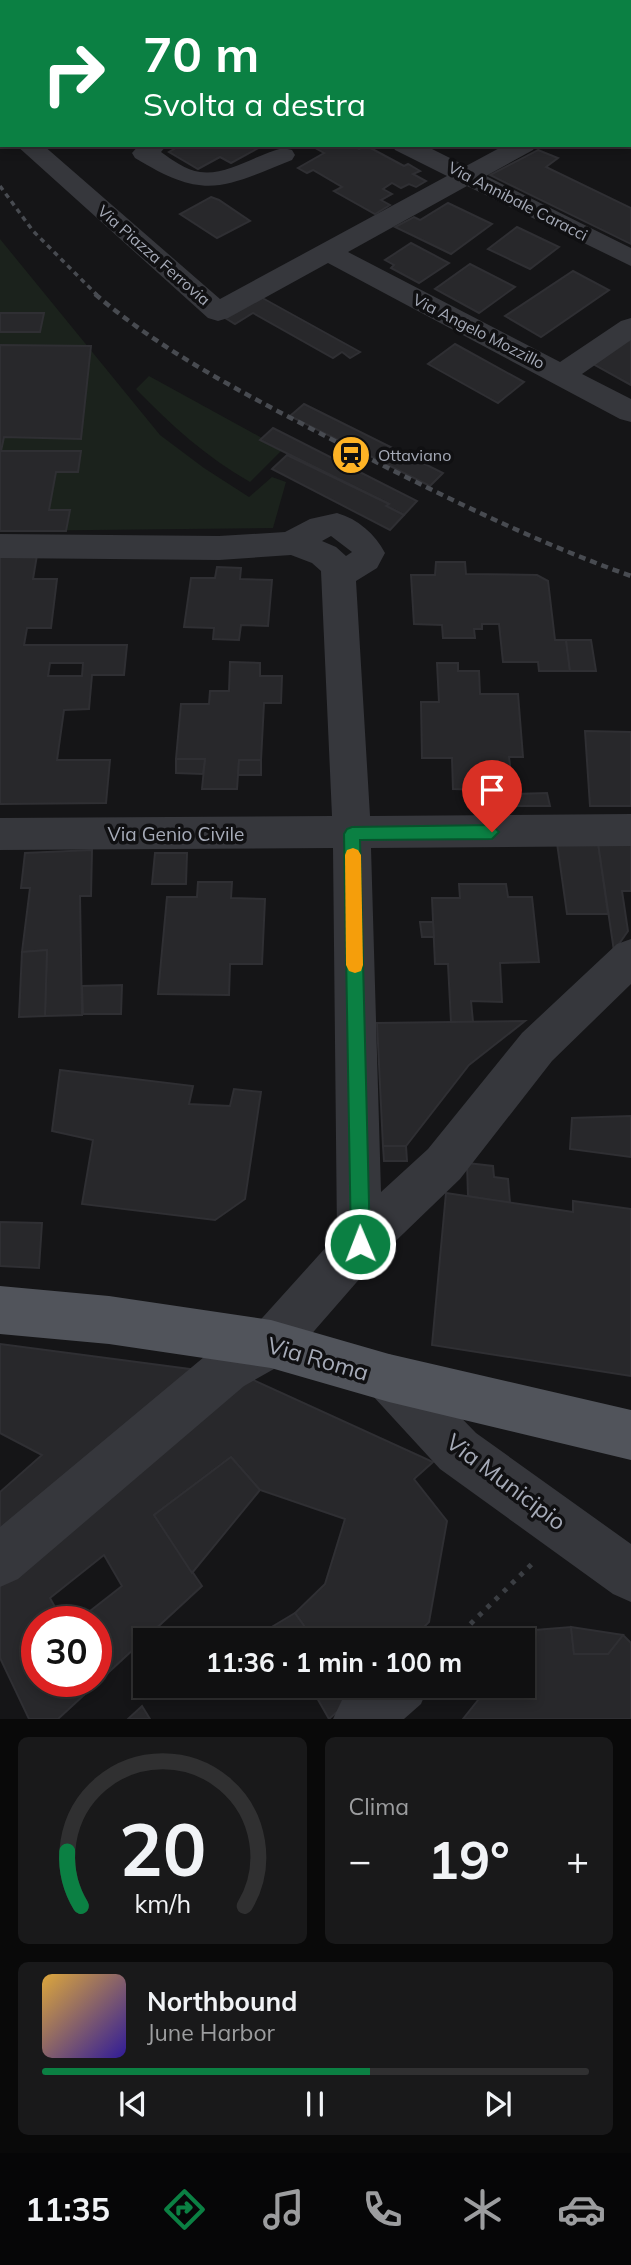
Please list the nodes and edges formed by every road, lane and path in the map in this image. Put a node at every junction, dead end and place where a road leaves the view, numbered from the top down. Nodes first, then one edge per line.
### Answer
1 (30, 147) edge
2 (152, 147) edge
3 (408, 147) edge
4 (520, 147) edge
5 (283, 155) dead end
6 (468, 176) junction
7 (327, 252) junction
8 (631, 258) edge
9 (631, 327) edge
10 (563, 373) junction
11 (631, 412) edge
12 (0, 546) edge
13 (631, 830) edge
14 (0, 834) edge
15 (352, 834) junction
16 (631, 957) edge
17 (360, 1244) junction
18 (0, 1310) edge
19 (271, 1344) junction
20 (389, 1378) junction
21 (631, 1434) edge
22 (568, 1528) junction
23 (0, 1561) edge
24 (631, 1576) edge
25 (466, 1628) edge
26 (386, 1698) edge
27 (361, 1719) edge

1 - 7 street, Via Piazza Ferrovia
2 - 5 street
3 - 6 street, Via Annibale Caracci
4 - 6 street
6 - 7 street
6 - 8 street, Via Annibale Caracci
7 - 10 street, Via Angelo Mozzillo
9 - 10 street
10 - 11 street, Via Angelo Mozzillo
12 - 15 street
13 - 15 street, Via Genio Civile
14 - 15 street, Via Genio Civile
15 - 17 street
16 - 17 street
17 - 19 street
18 - 19 main road, Via Roma
19 - 20 main road, Via Roma
19 - 23 street
20 - 21 main road, Via Roma
20 - 22 street, Via Municipio
22 - 24 street, Via Municipio
22 - 25 path
26 - 27 street

